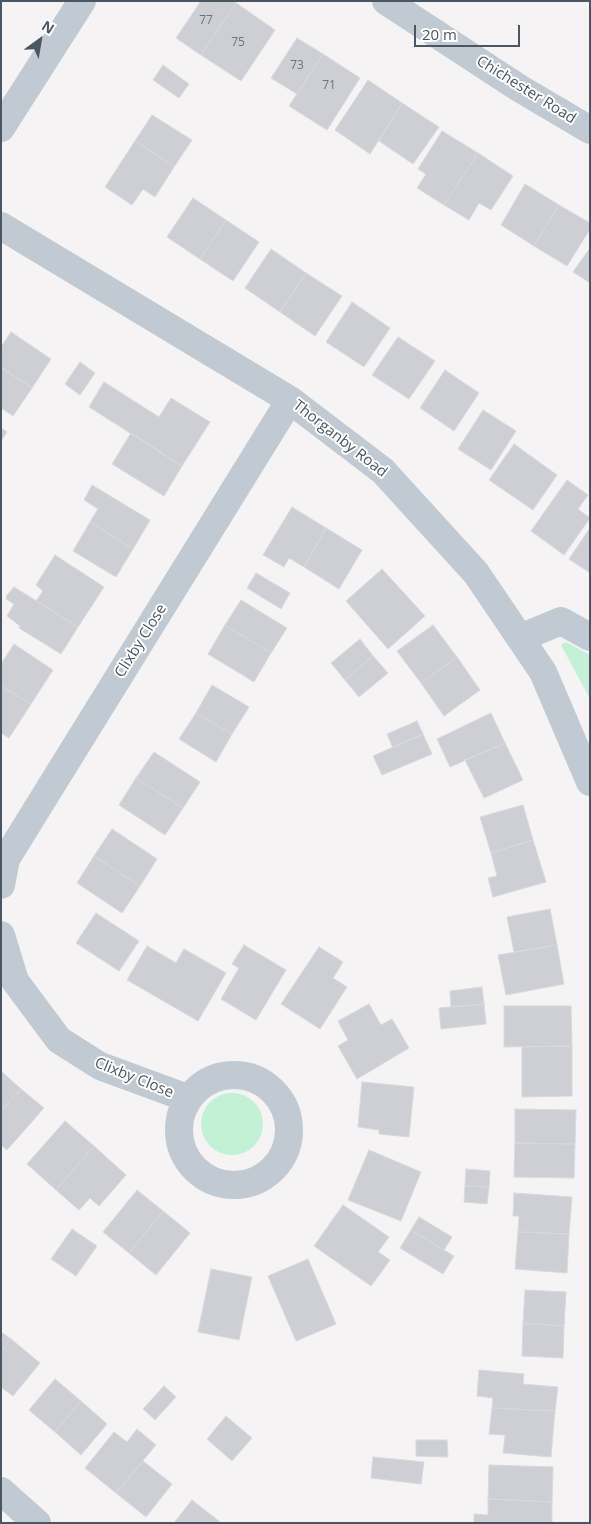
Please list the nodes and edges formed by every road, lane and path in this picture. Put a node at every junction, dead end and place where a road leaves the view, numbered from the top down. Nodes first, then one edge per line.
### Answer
1 (82, 1) edge
2 (386, 1) edge
3 (1, 128) edge
4 (590, 130) edge
5 (1, 226) edge
6 (290, 400) junction
7 (520, 638) junction
8 (590, 638) edge
9 (590, 782) edge
10 (1, 885) edge
11 (1, 935) edge
12 (187, 1098) junction
13 (1, 1491) edge
14 (37, 1523) edge

1 - 3 street
2 - 4 street, Chichester Road
5 - 6 street, Thorganby Road
6 - 7 street, Thorganby Road
6 - 10 street, Clixby Close
7 - 8 street
7 - 9 street, Thorganby Road
11 - 12 street, Clixby Close
12 - 12 street, Clixby Close
13 - 14 street

